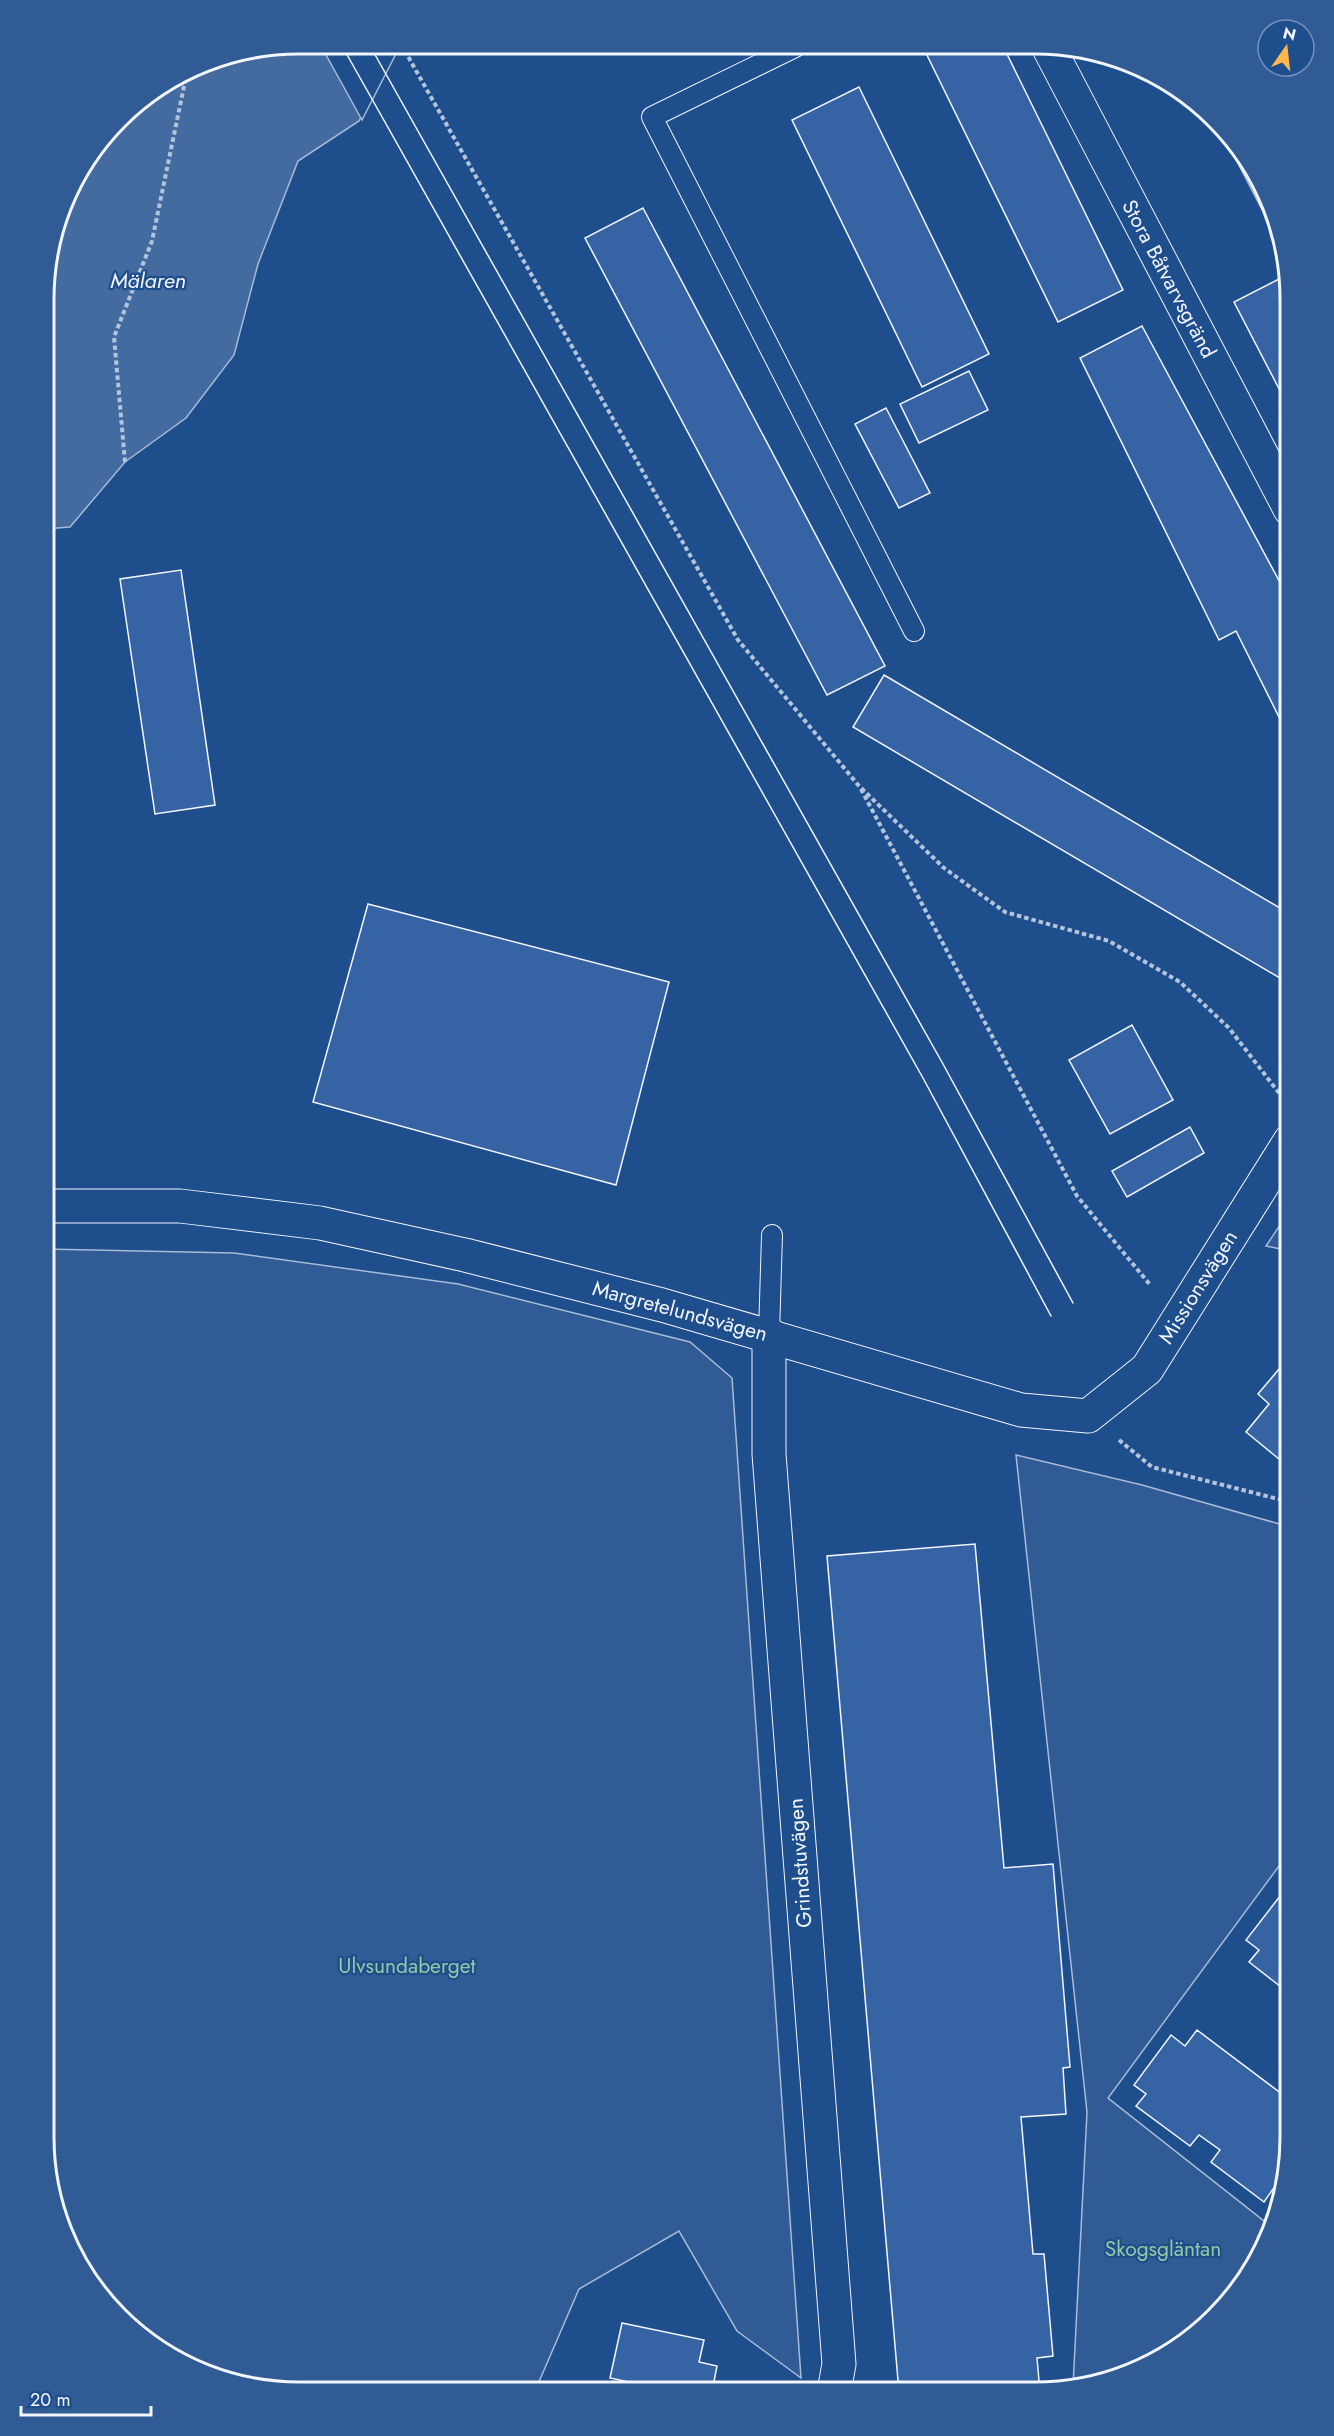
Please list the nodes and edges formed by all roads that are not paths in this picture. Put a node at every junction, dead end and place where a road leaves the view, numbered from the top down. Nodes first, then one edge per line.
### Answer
1 (779, 54) edge
2 (1053, 55) edge
3 (1280, 490) edge
4 (914, 631) dead end
5 (1280, 1158) edge
6 (54, 1206) edge
7 (772, 1235) dead end
8 (769, 1334) junction
9 (1088, 1416) joint
10 (836, 2382) edge

1 - 4 lane
2 - 3 street, Stora Båtvarvsgränd
5 - 9 street, Missionsvägen
6 - 8 street, Margretelundsvägen
7 - 8 lane
8 - 9 street, Margretelundsvägen
8 - 10 street, Grindstuvägen

